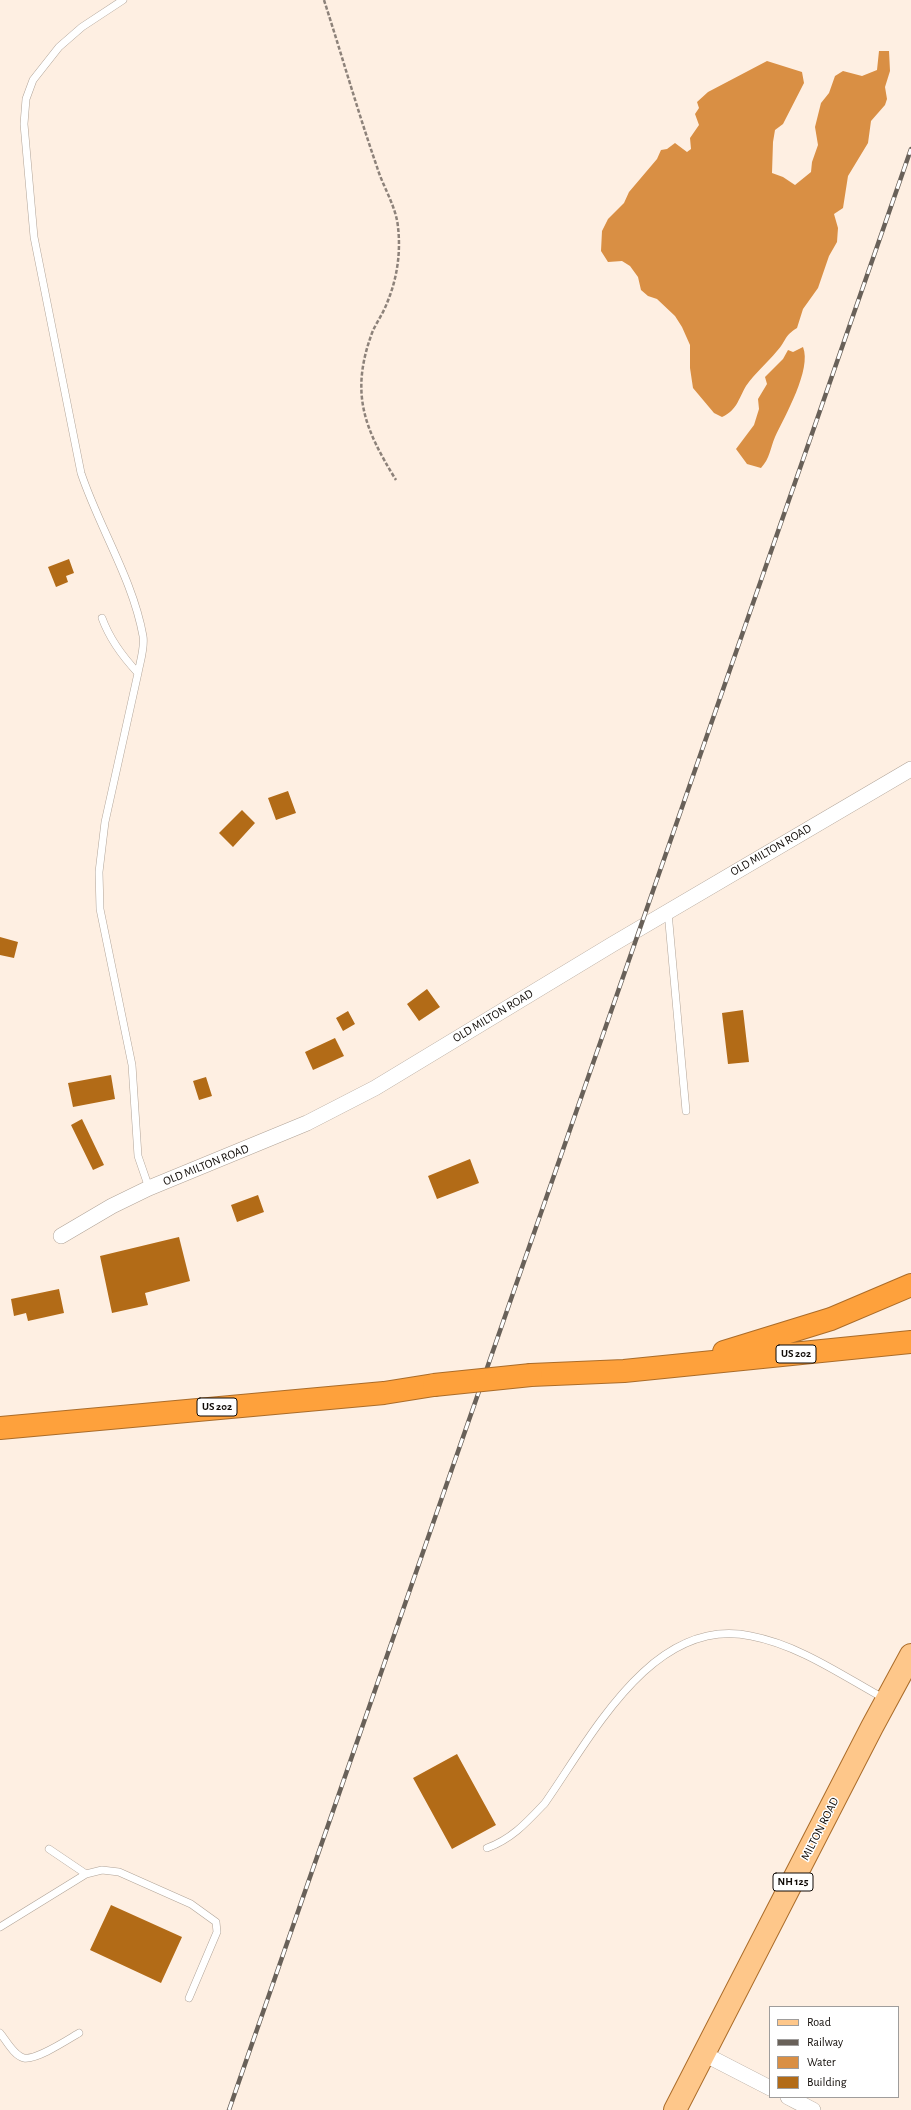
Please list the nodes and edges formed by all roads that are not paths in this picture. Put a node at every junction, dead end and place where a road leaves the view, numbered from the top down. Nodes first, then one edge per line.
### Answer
1 (123, 0) edge
2 (102, 618) dead end
3 (138, 673) junction
4 (911, 769) edge
5 (668, 911) junction
6 (686, 1111) dead end
7 (149, 1188) junction
8 (61, 1236) dead end
9 (911, 1285) edge
10 (911, 1342) edge
11 (680, 1366) junction
12 (0, 1428) edge
13 (911, 1655) edge
14 (887, 1700) junction
15 (49, 1848) dead end
16 (487, 1848) dead end
17 (86, 1874) junction
18 (0, 1927) edge
19 (189, 1998) dead end
20 (0, 2033) edge
21 (79, 2034) dead end
22 (704, 2054) junction
23 (769, 2087) edge
24 (790, 2098) edge
25 (675, 2110) edge
26 (813, 2110) edge

1 - 3 lane
2 - 3 lane
3 - 7 lane
4 - 5 street, OLD MILTON ROAD
5 - 6 lane
5 - 7 street, OLD MILTON ROAD
7 - 8 street, OLD MILTON ROAD
9 - 11 highway
10 - 11 highway, US 202
11 - 12 highway, US 202, bridge
13 - 14 main road, MILTON ROAD / NH 125
14 - 16 lane
14 - 22 main road, MILTON ROAD / NH 125
15 - 17 lane
17 - 18 lane
17 - 19 lane
20 - 21 lane
22 - 23 street
22 - 25 main road, MILTON ROAD / NH 125
24 - 26 street

